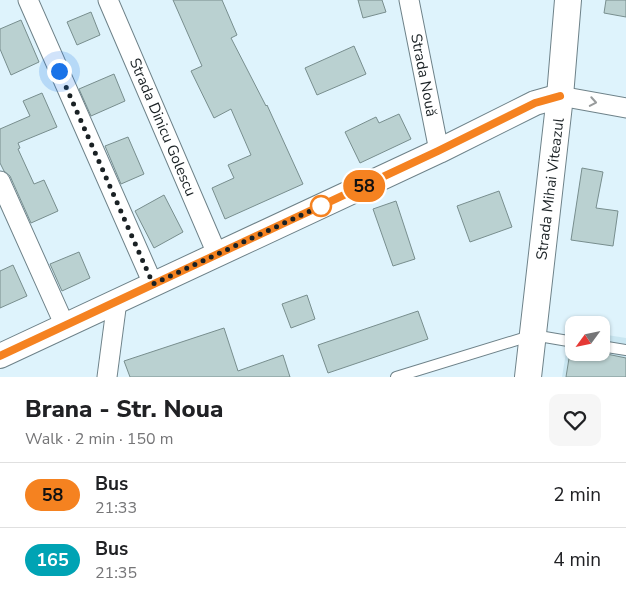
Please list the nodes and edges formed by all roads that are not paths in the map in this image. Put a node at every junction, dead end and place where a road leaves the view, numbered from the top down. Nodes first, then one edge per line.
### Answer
1 (28, 0) edge
2 (108, 0) edge
3 (409, 0) edge
4 (568, 0) edge
5 (560, 96) junction
6 (626, 108) edge
7 (438, 151) junction
8 (0, 181) edge
9 (217, 254) junction
10 (153, 284) junction
11 (117, 301) junction
12 (65, 326) junction
13 (532, 335) junction
14 (565, 340) edge
15 (610, 347) edge
16 (626, 350) edge
17 (0, 356) edge
18 (107, 377) edge
19 (396, 377) edge
20 (528, 377) edge

1 - 10 street
2 - 9 street, Strada Dinicu Golescu
3 - 7 street, Strada Nouă
4 - 5 main road, Strada Mihai Viteazul
5 -> 6 street
5 - 7 street
5 - 13 main road, Strada Mihai Viteazul
7 - 9 street
8 - 12 street
9 - 10 street
10 - 11 street
11 - 12 street
11 - 18 street
12 - 17 street
13 - 14 lane
13 - 19 lane
13 - 20 main road, Strada Mihai Viteazul
15 - 16 lane

